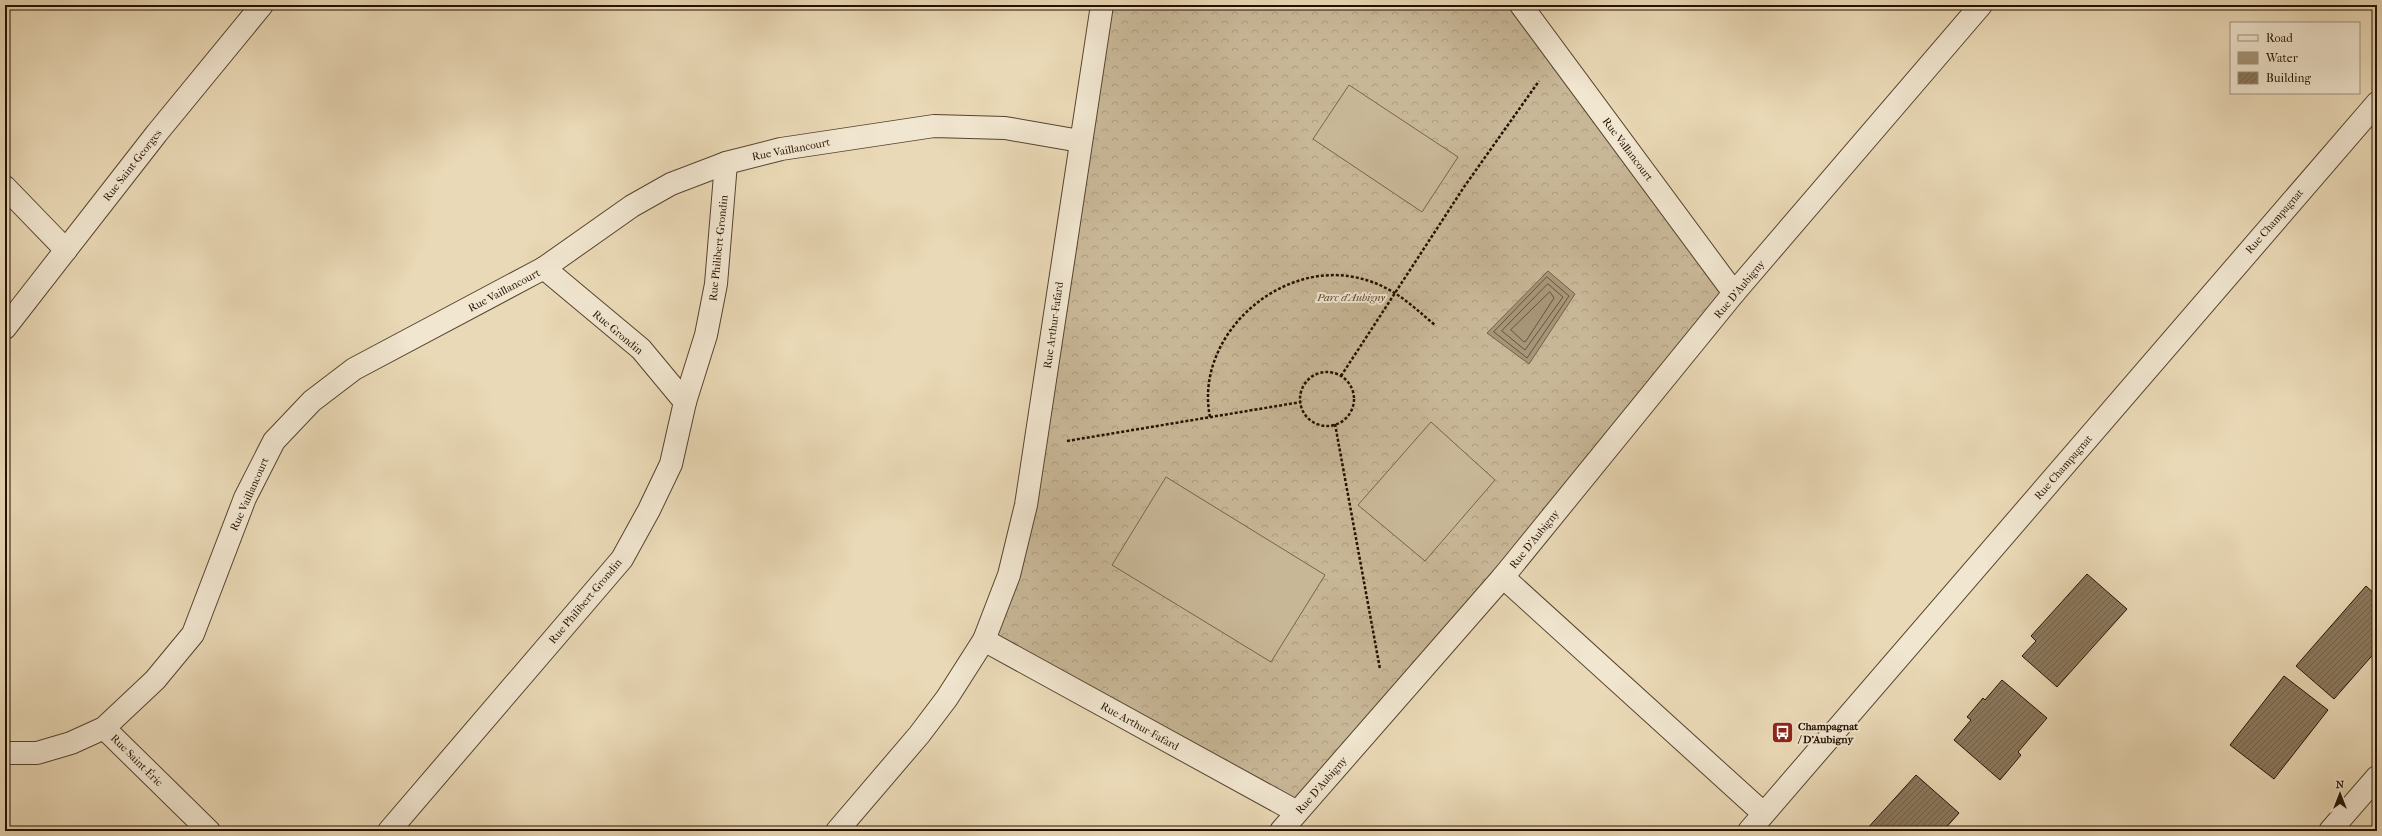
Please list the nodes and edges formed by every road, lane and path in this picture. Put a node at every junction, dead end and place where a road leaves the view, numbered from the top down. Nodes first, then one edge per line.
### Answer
1 (262, 5) edge
2 (1102, 5) edge
3 (1521, 5) edge
4 (1981, 5) edge
5 (1558, 55) junction
6 (2377, 103) edge
7 (1080, 141) junction
8 (726, 162) junction
9 (5, 187) edge
10 (66, 250) junction
11 (544, 268) junction
12 (1396, 292) junction
13 (1734, 293) junction
14 (1436, 326) dead end
15 (5, 328) edge
16 (1341, 376) junction
17 (685, 402) junction
18 (1301, 402) junction
19 (1210, 417) junction
20 (1335, 424) junction
21 (1035, 446) junction
22 (1503, 577) junction
23 (984, 640) junction
24 (1388, 708) junction
25 (104, 728) junction
26 (5, 754) edge
27 (2377, 778) edge
28 (1297, 812) junction
29 (1764, 813) junction
30 (209, 831) edge
31 (389, 831) edge
32 (837, 831) edge
33 (1281, 831) edge
34 (1749, 831) edge
35 (2330, 831) edge

1 - 10 street, Rue Saint-Georges
2 - 7 street, Rue Arthur-Fafard
3 - 5 street, Rue Vallancourt
4 - 13 street, Rue D'Aubigny
5 - 12 path
5 - 13 street, Rue Vallancourt
6 - 29 street, Rue Champagnat
7 - 8 street, Rue Vaillancourt
7 - 21 street, Rue Arthur-Fafard
8 - 11 street, Rue Vaillancourt
8 - 17 street, Rue Philibert-Grondin
9 - 10 street
10 - 15 street, Rue Saint-Georges
11 - 17 street, Rue Grondin
11 - 25 street, Rue Vaillancourt
12 - 14 path
12 - 16 path
12 - 19 path
13 - 22 street, Rue D'Aubigny
16 - 18 path
16 - 20 path
17 - 31 street, Rue Philibert-Grondin
18 - 19 path
18 - 20 path
19 - 21 path
20 - 24 path
21 - 23 street, Rue Arthur-Fafard
22 - 24 street, Rue D'Aubigny
22 - 29 street, Rue D'Aubigny
23 - 28 street, Rue Arthur-Fafard
23 - 32 street, Rue Arthur-Fafard
24 - 28 street, Rue D'Aubigny
25 - 26 street, Rue Saint-Éric
25 - 30 street, Rue Saint-Éric
27 - 35 street
28 - 33 street, Rue D'Aubigny
29 - 34 street, Rue Champagnat

